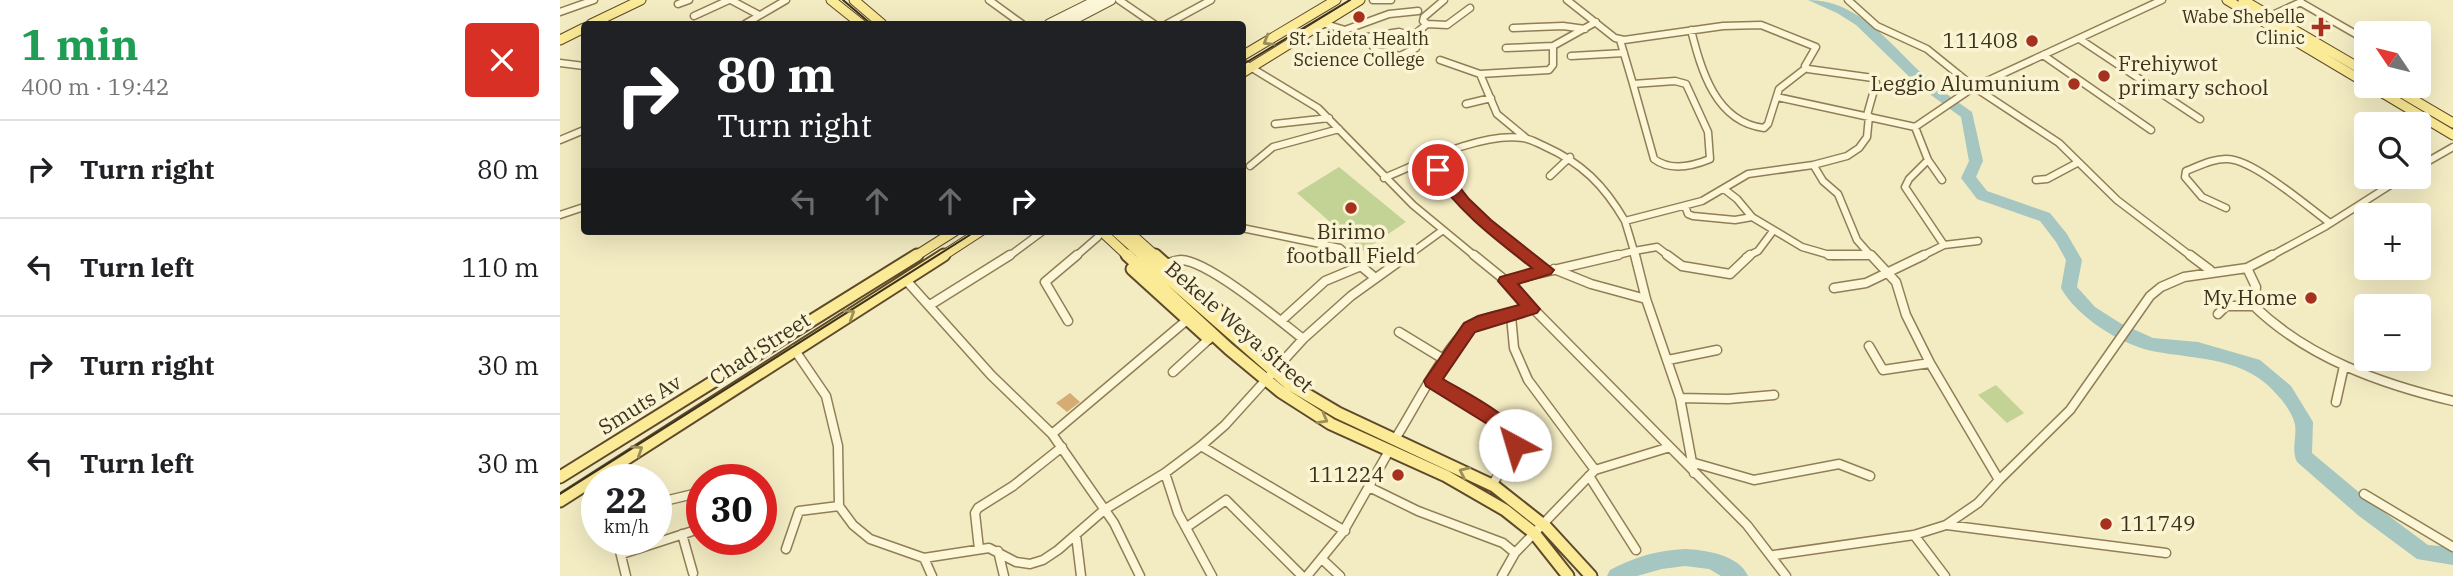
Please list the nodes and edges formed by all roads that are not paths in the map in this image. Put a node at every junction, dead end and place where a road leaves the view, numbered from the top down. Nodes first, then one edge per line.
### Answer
1 (594, 0) edge
2 (641, 0) edge
3 (652, 0) edge
4 (689, 0) edge
5 (730, 0) edge
6 (786, 0) edge
7 (831, 0) edge
8 (854, 0) edge
9 (989, 0) edge
10 (1097, 0) edge
11 (1111, 0) edge
12 (1119, 0) edge
13 (1211, 0) edge
14 (1336, 0) edge
15 (1360, 0) edge
16 (1373, 0) edge
17 (1391, 0) edge
18 (1444, 0) edge
19 (1567, 0) edge
20 (1848, 0) edge
21 (2162, 0) edge
22 (2227, 0) edge
23 (2243, 0) edge
24 (2302, 1) edge
25 (678, 4) dead end
26 (1470, 8) dead end
27 (1418, 11) dead end
28 (560, 12) edge
29 (758, 15) junction
30 (694, 16) dead end
31 (2270, 16) junction
32 (597, 21) edge
33 (609, 21) edge
34 (750, 21) edge
35 (857, 21) edge
36 (878, 21) edge
37 (1018, 21) edge
38 (1055, 21) edge
39 (1071, 21) edge
40 (1150, 21) edge
41 (1172, 21) edge
42 (1596, 22) junction
43 (1322, 23) junction
44 (1427, 24) junction
45 (1513, 28) dead end
46 (581, 29) edge
47 (1585, 29) junction
48 (1691, 30) junction
49 (2354, 33) edge
50 (581, 34) edge
51 (1413, 36) junction
52 (1367, 38) junction
53 (561, 39) edge
54 (1620, 40) junction
55 (2081, 40) junction
56 (1329, 43) dead end
57 (1553, 46) junction
58 (2323, 47) junction
59 (1506, 48) dead end
60 (2313, 51) junction
61 (1624, 53) junction
62 (1246, 54) edge
63 (2043, 55) junction
64 (1572, 56) dead end
65 (1440, 60) dead end
66 (560, 63) edge
67 (1246, 64) edge
68 (2354, 65) edge
69 (581, 66) edge
70 (1251, 67) junction
71 (1806, 68) junction
72 (1246, 70) edge
73 (1480, 74) junction
74 (2354, 76) edge
75 (1632, 84) junction
76 (1974, 87) junction
77 (1777, 97) junction
78 (2391, 98) edge
79 (2410, 98) edge
80 (1491, 99) junction
81 (1466, 104) dead end
82 (1868, 116) junction
83 (1329, 118) junction
84 (2200, 119) dead end
85 (2453, 123) edge
86 (1275, 124) dead end
87 (1915, 127) junction
88 (1339, 128) junction
89 (2151, 130) dead end
90 (581, 131) edge
91 (2453, 135) edge
92 (1527, 138) junction
93 (560, 140) edge
94 (2453, 147) edge
95 (1435, 157) junction
96 (1570, 157) junction
97 (1928, 160) junction
98 (2431, 160) edge
99 (2077, 163) junction
100 (1251, 166) dead end
101 (1814, 166) junction
102 (1550, 176) dead end
103 (1384, 178) junction
104 (1942, 180) dead end
105 (2036, 180) dead end
106 (1724, 189) junction
107 (2384, 189) edge
108 (1685, 206) junction
109 (581, 208) edge
110 (2226, 208) dead end
111 (560, 215) edge
112 (1752, 217) junction
113 (1625, 221) junction
114 (2330, 223) junction
115 (1246, 229) edge
116 (1443, 230) junction
117 (1773, 231) junction
118 (949, 235) edge
119 (975, 235) edge
120 (1037, 235) edge
121 (1095, 235) edge
122 (1099, 235) edge
123 (1099, 235) edge
124 (1120, 235) edge
125 (1132, 235) edge
126 (1978, 241) dead end
127 (1944, 245) junction
128 (1634, 251) junction
129 (1870, 256) junction
130 (1165, 264) junction
131 (1361, 265) junction
132 (2247, 268) junction
133 (1550, 270) junction
134 (2210, 270) junction
135 (1887, 273) junction
136 (1374, 277) junction
137 (905, 279) junction
138 (1506, 281) junction
139 (1834, 288) dead end
140 (1646, 299) junction
141 (930, 305) junction
142 (2254, 306) junction
143 (1532, 309) junction
144 (2218, 314) dead end
145 (1511, 316) junction
146 (1187, 320) junction
147 (1068, 321) dead end
148 (1281, 321) junction
149 (1399, 332) dead end
150 (1209, 339) junction
151 (1240, 339) junction
152 (1303, 339) junction
153 (1869, 346) dead end
154 (794, 349) junction
155 (1229, 349) junction
156 (1717, 349) dead end
157 (1444, 360) junction
158 (1668, 360) junction
159 (1930, 363) junction
160 (2344, 366) junction
161 (1172, 372) dead end
162 (1269, 374) junction
163 (1432, 381) junction
164 (1774, 395) dead end
165 (1679, 398) junction
166 (2453, 401) edge
167 (2336, 402) dead end
168 (1052, 434) junction
169 (1395, 439) junction
170 (1201, 446) junction
171 (1062, 447) junction
172 (1670, 447) junction
173 (1389, 452) junction
174 (1691, 462) junction
175 (616, 464) edge
176 (1165, 473) junction
177 (1592, 473) junction
178 (1870, 476) dead end
179 (560, 477) edge
180 (1695, 477) junction
181 (1998, 480) junction
182 (1492, 485) junction
183 (581, 487) edge
184 (1369, 487) junction
185 (2364, 494) dead end
186 (560, 501) edge
187 (839, 506) junction
188 (1104, 510) junction
189 (1544, 523) junction
190 (1946, 525) junction
191 (1187, 527) junction
192 (1346, 531) junction
193 (686, 533) edge
194 (1534, 533) junction
195 (682, 534) junction
196 (1076, 535) junction
197 (1913, 535) junction
198 (672, 537) edge
199 (2453, 547) edge
200 (978, 548) junction
201 (786, 549) dead end
202 (1636, 550) dead end
203 (998, 551) junction
204 (2166, 552) dead end
205 (1515, 553) junction
206 (622, 555) edge
207 (1774, 555) junction
208 (924, 558) junction
209 (1323, 559) junction
210 (693, 573) dead end
211 (626, 576) edge
212 (932, 576) edge
213 (1004, 576) edge
214 (1081, 576) edge
215 (1140, 576) edge
216 (1212, 576) edge
217 (1304, 576) edge
218 (1340, 576) edge
219 (1502, 576) edge
220 (1568, 576) edge
221 (1591, 576) edge
222 (1786, 576) edge
223 (1945, 576) edge

1 - 28 street
2 - 32 main road
3 - 33 main road
4 - 25 street
5 - 29 street
5 - 30 street
6 - 29 street
7 - 35 main road
8 - 36 main road
9 - 37 street
10 - 38 street
11 - 39 street
12 - 40 street
13 - 41 street
14 -> 62 main road
15 - 43 main road
16 - 17 street
18 - 44 street
19 - 42 street
20 - 76 street
21 - 55 street
22 - 60 main road
23 - 31 main road
24 - 31 street
24 - 49 street
26 - 44 street
27 - 43 street
29 - 34 street
31 - 58 main road
42 - 47 street
42 - 54 street
43 - 70 main road
44 - 51 street
45 - 47 street
46 - 53 main road
47 - 57 street
48 - 54 street
48 - 71 street
48 - 77 street
50 - 53 main road
51 - 52 street
51 - 52 street
52 - 56 street
54 - 61 street
55 - 63 street
55 - 84 street
57 - 59 street
57 - 73 street
58 - 60 main road
58 - 68 main road
60 - 74 main road
61 - 64 street
61 - 75 street
63 - 76 street
63 - 89 street
65 - 73 street
66 - 69 street
67 - 70 street
70 - 72 main road
70 - 83 street
71 - 77 street
71 - 82 street
73 - 80 street
75 - 75 street
76 - 87 street
76 - 99 street
77 - 82 street
78 - 91 main road
79 - 85 main road
80 - 81 street
80 - 92 street
82 - 87 street
82 - 101 street
83 - 86 street
83 - 88 street
87 - 97 street
88 - 100 street
88 - 103 street
90 - 93 street
92 - 95 street
92 - 96 street
94 - 98 street
95 - 103 street
95 - 133 street
96 - 102 street
96 - 113 street
97 - 104 street
97 - 127 street
99 - 105 street
99 - 134 street
101 - 106 street
101 - 129 street
103 - 116 street
106 - 108 street
106 - 112 street
107 - 114 street
108 - 112 street
108 - 113 street
109 - 111 street
110 - 114 street
112 - 117 street
113 - 128 street
114 - 132 street
115 - 131 street
116 - 136 street
116 - 138 street
117 - 128 street
117 - 129 street
118 - 179 main road, Smuts Av
119 - 137 main road, Chad Street
120 - 141 street
121 - 147 street
122 - 146 main road
123 - 155 main road, Bekele Weya Street
124 - 151 main road
125 - 130 main road
126 - 127 street
127 - 135 street
128 - 133 street
128 - 140 street
129 - 135 street
130 - 148 street
130 - 151 main road
131 - 136 street
131 - 148 street
132 - 134 street
132 - 142 street
133 - 138 street
133 - 140 street
134 - 181 street
135 - 139 street
135 - 159 street
136 - 152 street
137 - 141 street
154 -> 137 main road, Chad Street
138 - 143 street
140 - 158 street
141 - 168 street
142 - 144 street
142 - 160 street
143 - 145 street
143 - 172 street
145 - 157 street
145 - 177 street
146 - 150 main road
146 - 168 street
148 - 152 street
149 - 157 street
150 - 155 main road
150 - 161 street
151 - 162 main road
152 - 162 street
153 - 159 street
175 -> 154 main road, Chad Street
154 - 187 street
155 - 162 main road, Bekele Weya Street
156 - 158 street
157 - 163 street
158 - 165 street
159 - 181 street
160 - 166 street
160 - 167 street
162 - 169 main road
162 - 170 street
162 -> 173 main road, Bekele Weya Street
163 - 169 street
163 - 182 street
164 - 165 street
165 - 174 street
168 - 171 street
182 -> 169 main road
170 - 176 street
170 - 192 street
171 - 188 street
171 - 200 street
172 - 177 street
172 - 180 street
173 - 184 street
173 - 194 main road, Bekele Weya Street
174 - 178 street
174 - 180 street
176 - 188 street
176 - 191 street
177 - 189 street
177 - 202 street
180 - 207 street
181 - 190 street
182 - 189 main road
183 - 186 main road, Chad Street
184 - 192 street
184 - 205 street
185 - 199 street
187 - 201 street
187 - 208 street
188 - 196 street
188 - 215 street
189 - 194 street
189 - 221 main road
190 - 197 street
190 - 204 street
191 - 216 street
191 - 217 street
192 - 209 street
193 - 195 street
194 - 205 street
194 - 220 main road, Bekele Weya Street
195 - 198 street
195 - 210 street
196 - 203 street
196 - 214 street
197 - 207 street
197 - 223 street
200 - 203 street
200 - 208 street
203 - 213 street
205 - 219 street
206 - 211 street
207 - 222 street
208 - 212 street
209 - 217 street
209 - 218 street

